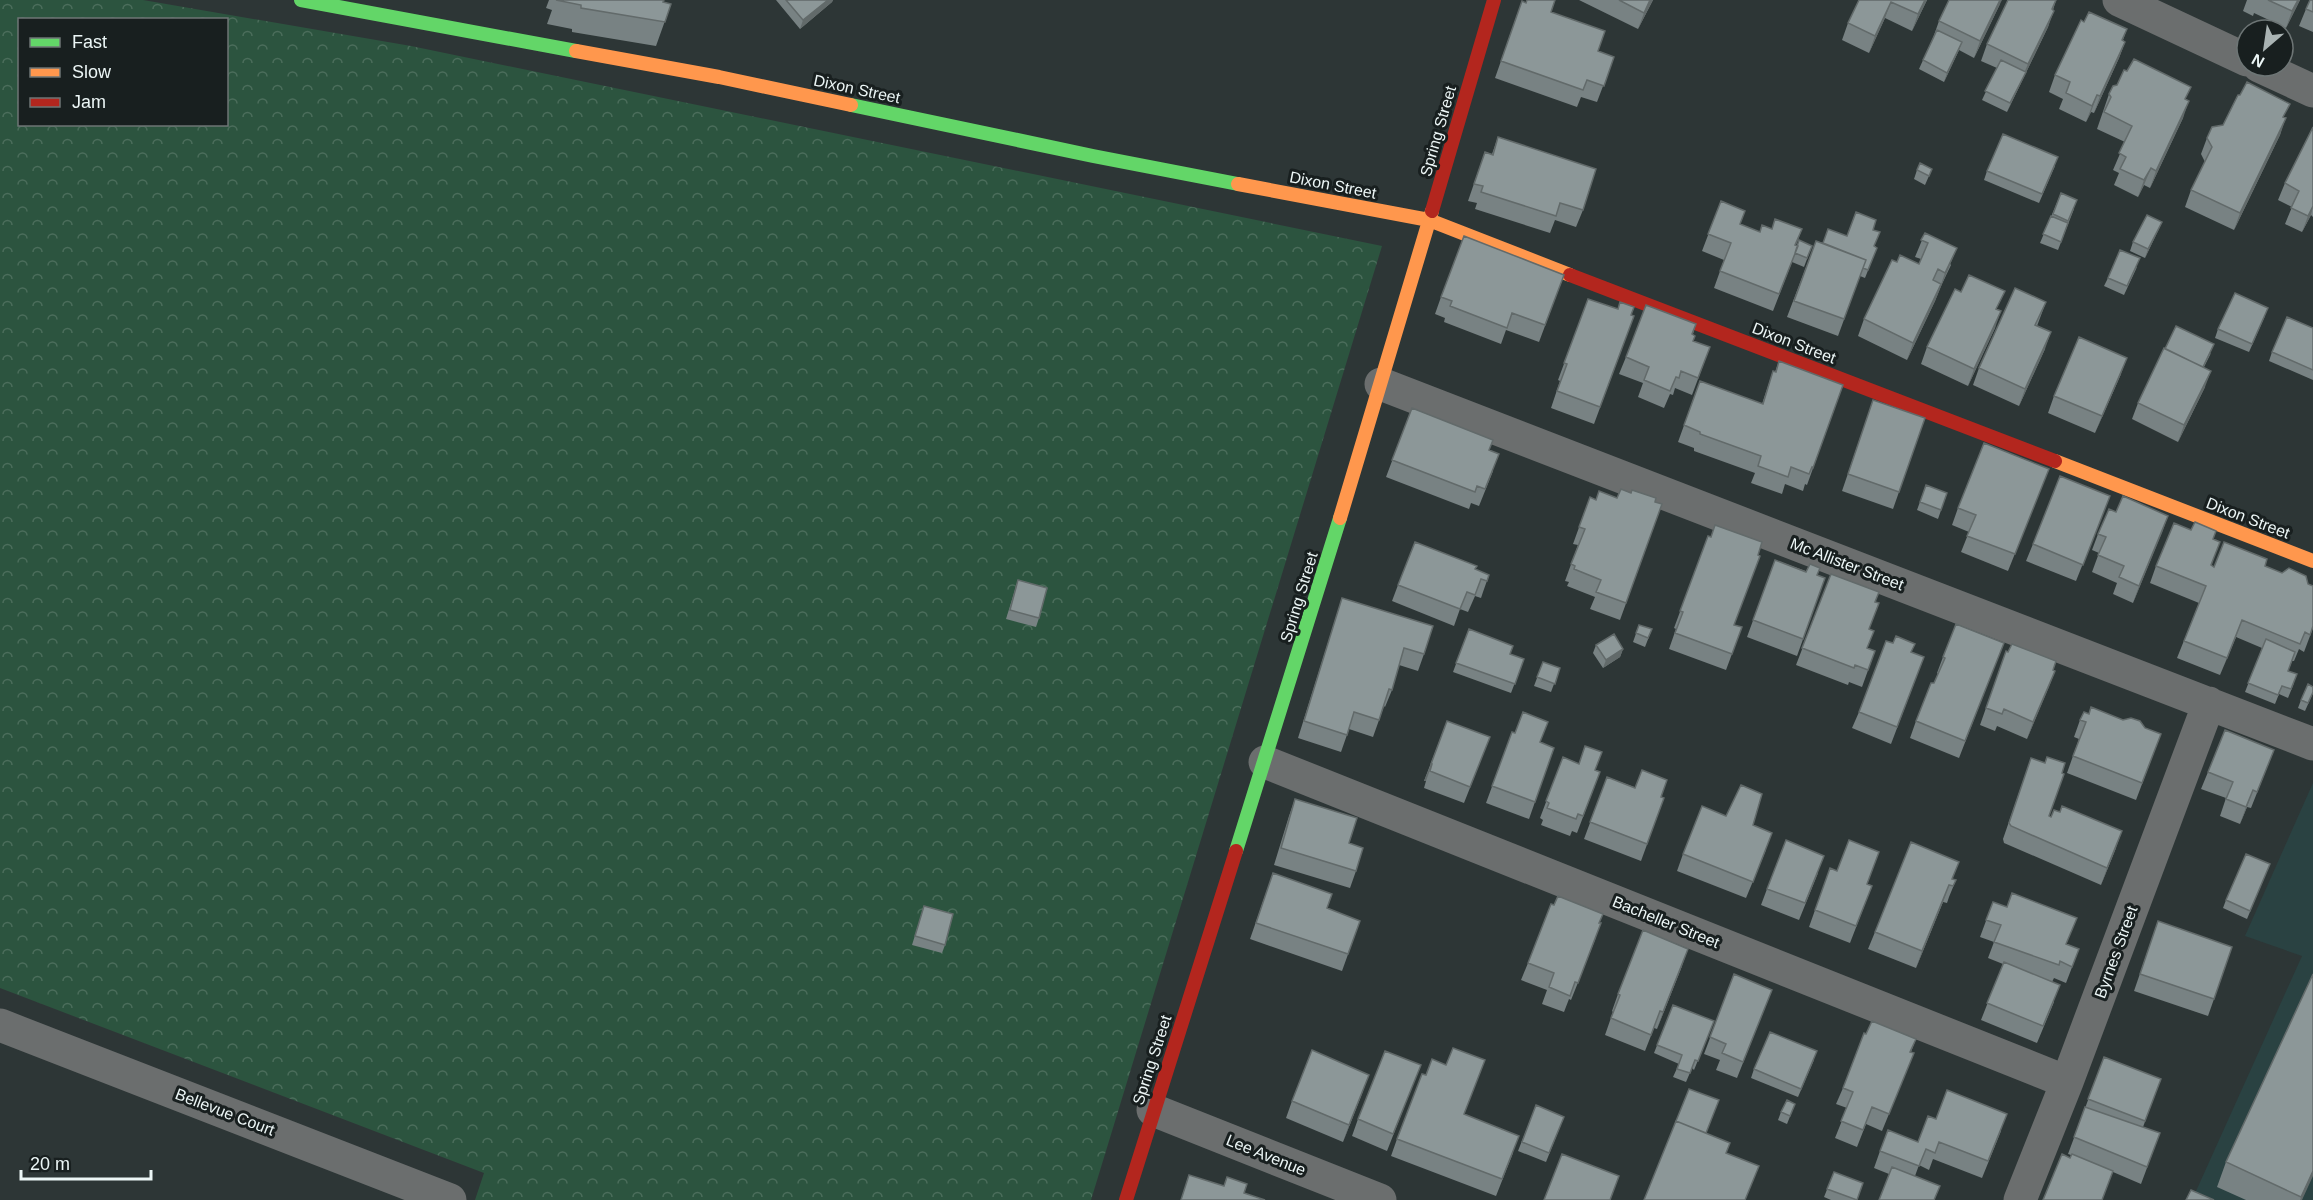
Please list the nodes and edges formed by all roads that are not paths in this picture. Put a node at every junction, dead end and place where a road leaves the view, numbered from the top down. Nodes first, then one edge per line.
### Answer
1 (301, 0) edge
2 (1494, 0) edge
3 (2119, 0) edge
4 (2235, 54) edge
5 (2285, 78) edge
6 (2313, 91) edge
7 (1429, 220) junction
8 (1382, 384) junction
9 (2313, 561) edge
10 (2209, 703) junction
11 (2313, 744) edge
12 (1265, 762) junction
13 (0, 1025) edge
14 (2067, 1082) junction
15 (1153, 1110) junction
16 (450, 1200) edge
17 (1126, 1200) edge
18 (1380, 1200) edge
19 (2020, 1200) edge

1 - 7 street, Dixon Street
2 - 7 street, Spring Street
3 - 4 street
5 - 6 street
7 - 8 street, Spring Street
7 - 9 street, Dixon Street
8 - 10 street, Mc Allister Street
8 - 12 street, Spring Street
10 - 11 street, Mc Allister Street
10 - 14 street, Byrnes Street
12 - 14 street, Bacheller Street
12 - 15 street, Spring Street
13 - 16 street, Bellevue Court
14 - 19 street, Byrnes Street
15 - 17 street, Spring Street
15 - 18 street, Lee Avenue

